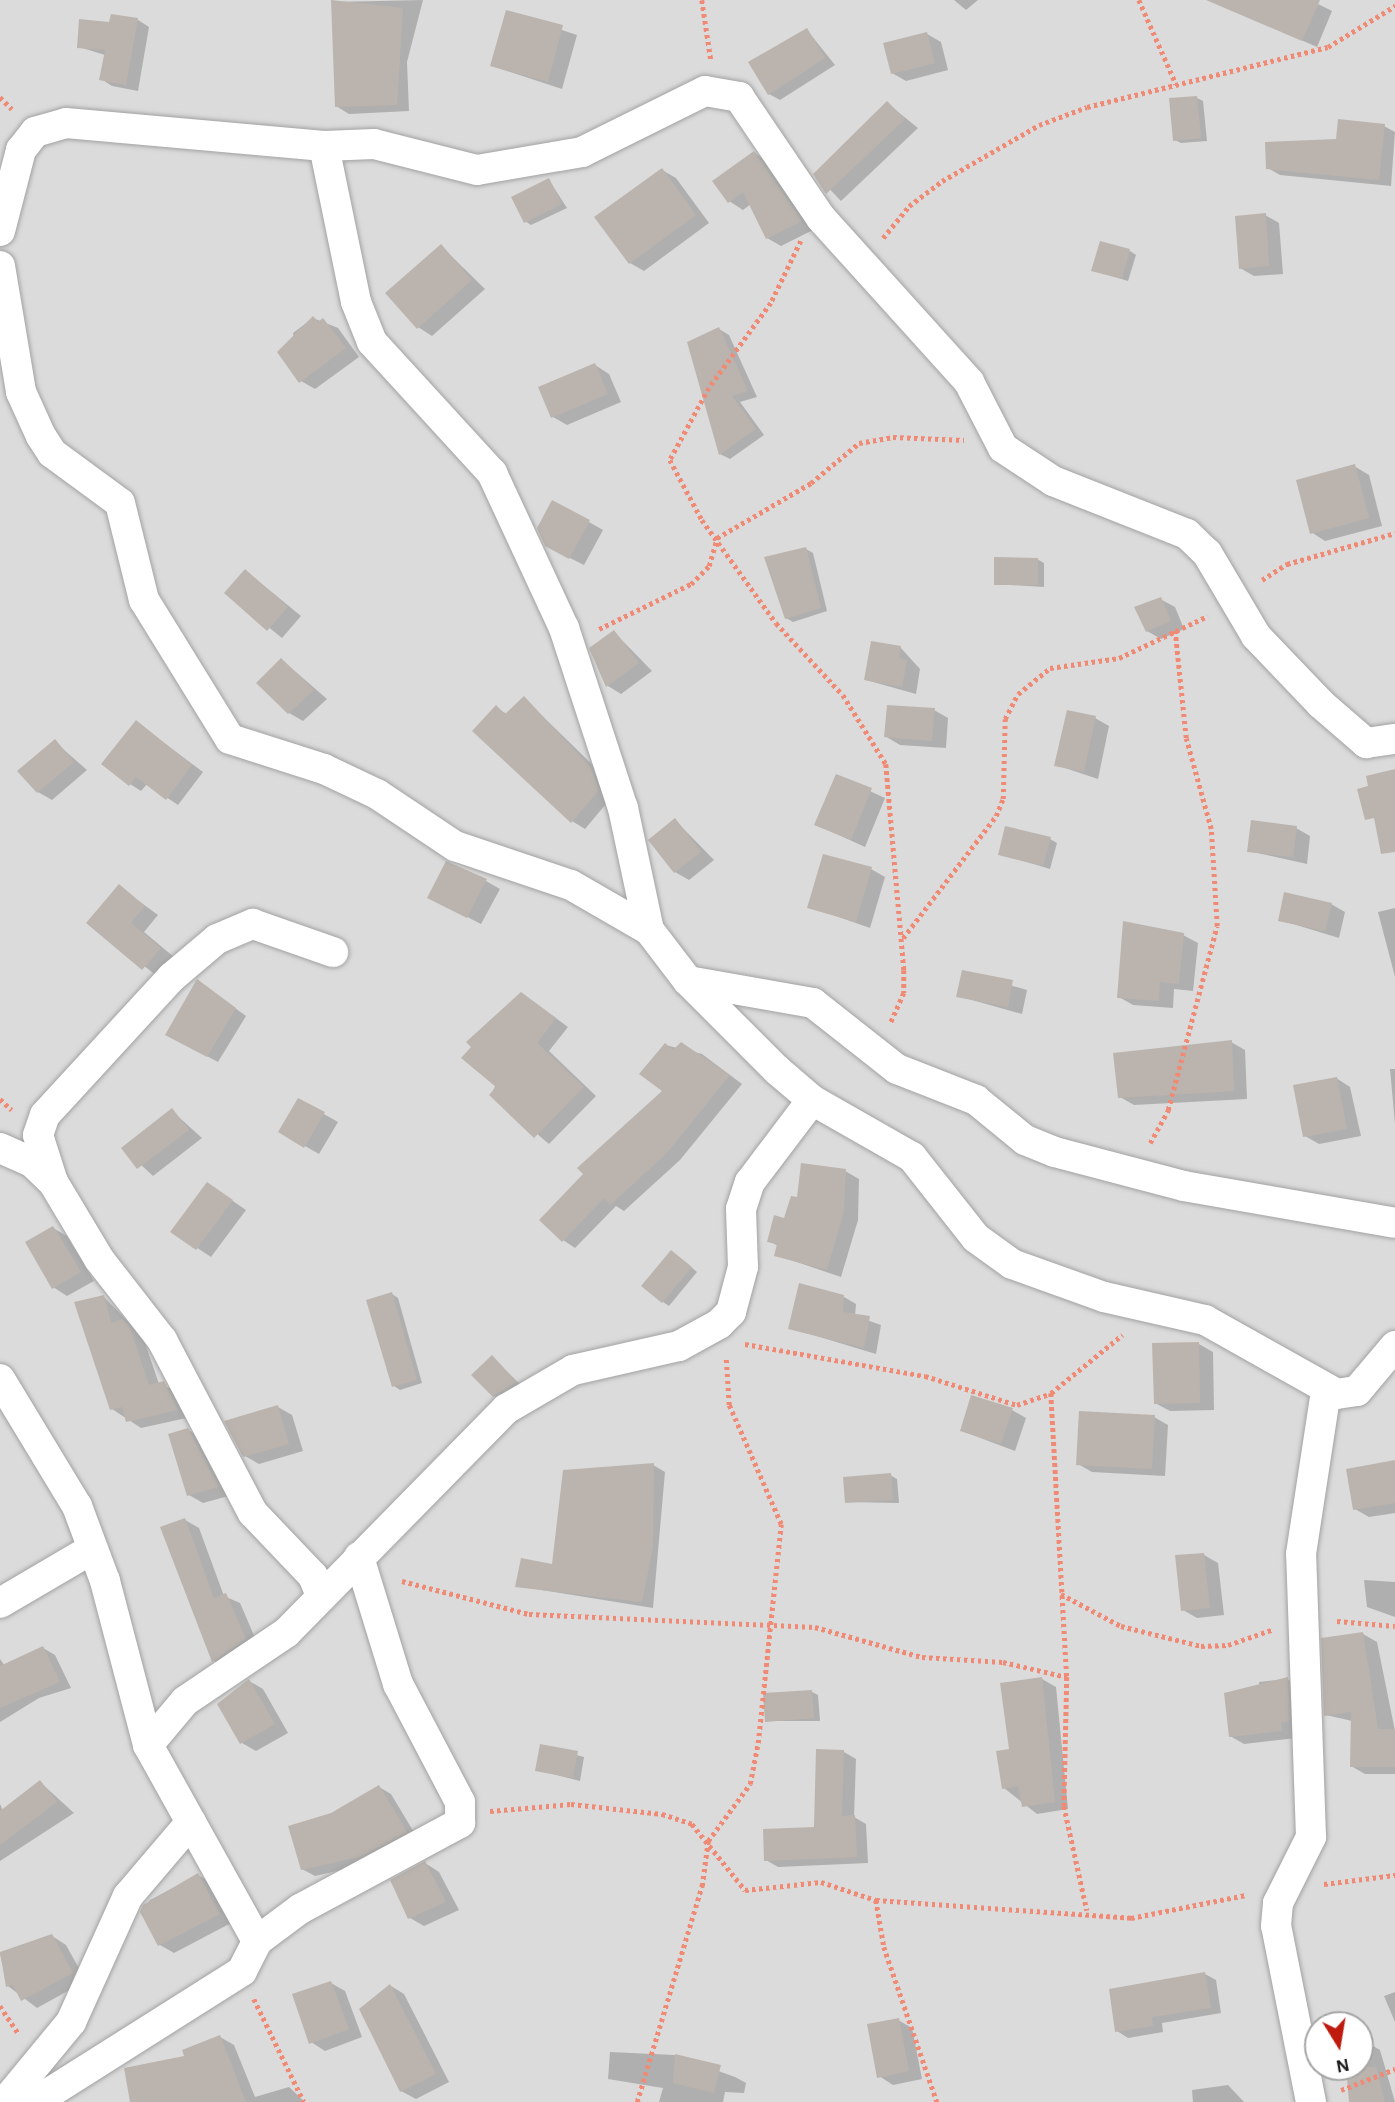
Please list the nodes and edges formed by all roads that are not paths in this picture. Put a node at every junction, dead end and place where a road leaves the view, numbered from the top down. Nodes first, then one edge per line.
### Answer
1 (324, 146) junction
2 (0, 231) edge
3 (0, 267) edge
4 (11, 388) edge
5 (1395, 739) edge
6 (649, 930) junction
7 (333, 952) dead end
8 (688, 981) junction
9 (812, 1100) junction
10 (0, 1147) edge
11 (53, 1182) junction
12 (1395, 1223) edge
13 (1395, 1346) edge
14 (0, 1379) edge
15 (1325, 1391) junction
16 (92, 1549) junction
17 (363, 1565) junction
18 (321, 1596) junction
19 (0, 1603) edge
20 (148, 1745) junction
21 (191, 1822) junction
22 (257, 1941) junction
23 (5, 2102) edge
24 (35, 2102) edge
25 (1311, 2102) edge

1 - 2 street
1 - 5 street
1 - 6 street
3 - 4 street
4 - 6 street
6 - 8 street
7 - 11 street
8 - 9 street
8 - 12 street
9 - 15 street
9 - 17 street
10 - 11 street
11 - 18 street
13 - 15 street
14 - 16 street
15 - 25 street
16 - 19 street
16 - 20 street
17 - 18 street
17 - 22 street
18 - 20 street
20 - 21 street
21 - 22 street
21 - 23 street
22 - 24 street

